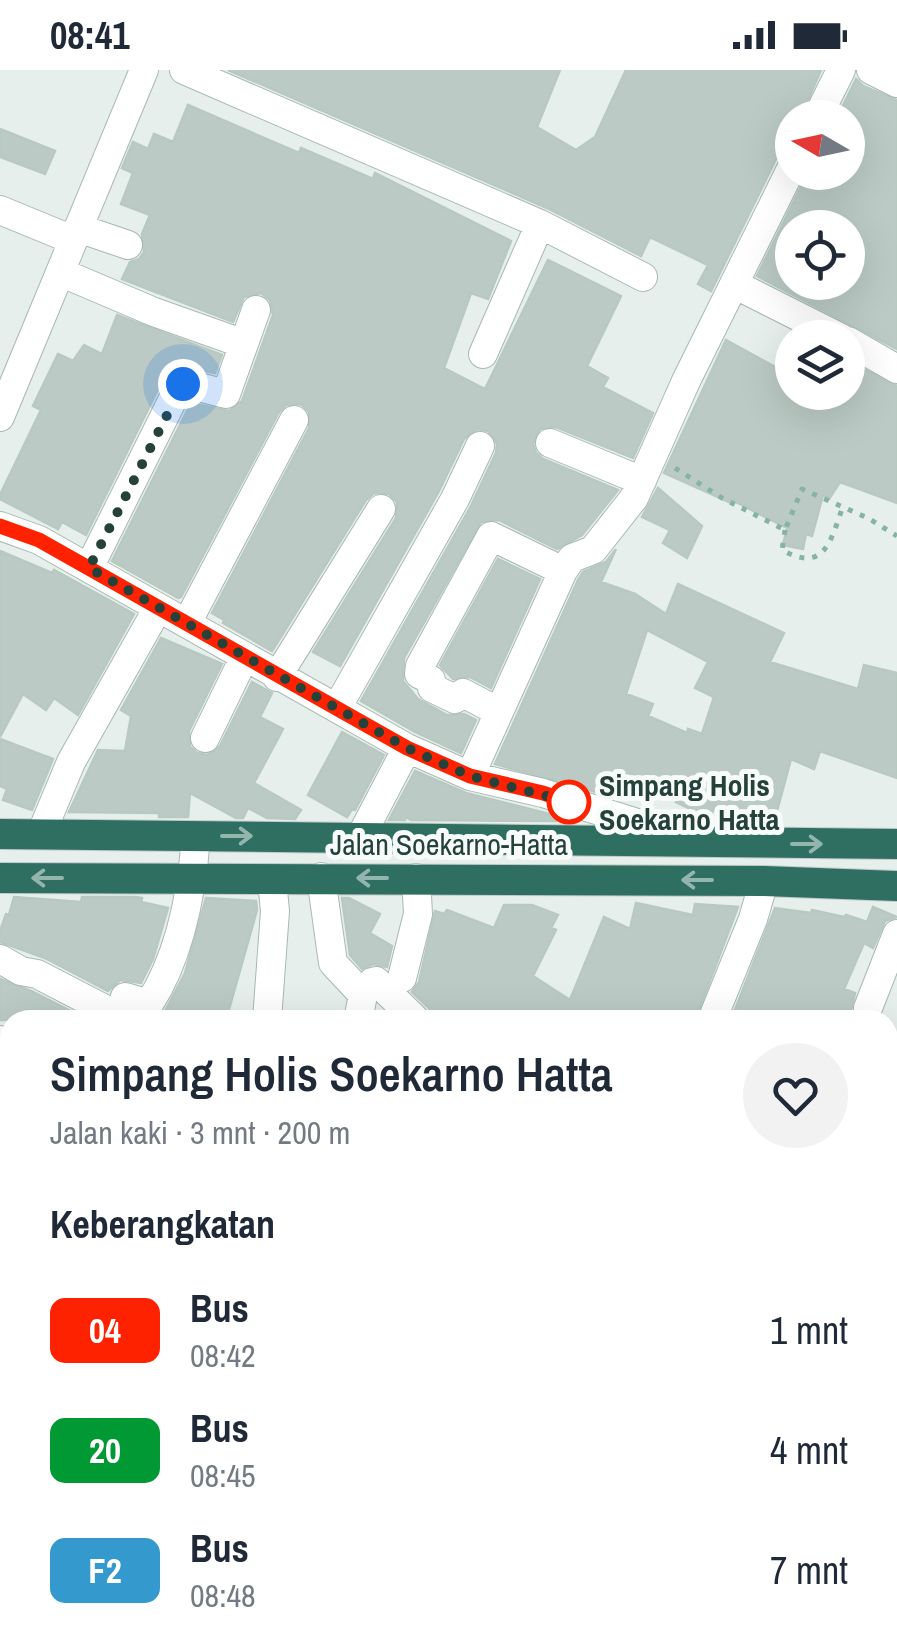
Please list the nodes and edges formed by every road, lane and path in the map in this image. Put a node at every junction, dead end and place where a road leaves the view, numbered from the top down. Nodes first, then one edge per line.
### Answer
1 (144, 70) edge
2 (184, 70) edge
3 (842, 70) edge
4 (871, 70) edge
5 (897, 83) edge
6 (827, 100) edge
7 (781, 190) edge
8 (0, 210) edge
9 (540, 224) junction
10 (76, 234) junction
11 (128, 245) dead end
12 (60, 272) junction
13 (643, 277) dead end
14 (734, 284) junction
15 (256, 310) dead end
16 (806, 320) edge
17 (244, 344) junction
18 (865, 351) edge
19 (483, 354) dead end
20 (897, 369) edge
21 (0, 417) edge
22 (294, 420) dead end
23 (550, 443) dead end
24 (480, 446) dead end
25 (647, 468) junction
26 (843, 506) junction
27 (381, 509) dead end
28 (0, 526) edge
29 (785, 530) junction
30 (897, 536) edge
31 (89, 568) junction
32 (563, 571) junction
33 (158, 608) junction
34 (187, 623) junction
35 (244, 658) junction
36 (278, 676) junction
37 (338, 708) junction
38 (499, 712) junction
39 (205, 738) dead end
40 (407, 748) junction
41 (470, 776) junction
42 (577, 805) junction
43 (0, 834) edge
44 (41, 834) junction
45 (196, 836) junction
46 (361, 836) junction
47 (570, 841) junction
48 (705, 844) junction
49 (897, 844) edge
50 (321, 877) junction
51 (0, 878) edge
52 (416, 878) junction
53 (193, 879) junction
54 (272, 880) junction
55 (764, 881) junction
56 (897, 886) edge
57 (864, 887) junction
58 (897, 902) edge
59 (897, 934) edge
60 (0, 959) edge
61 (402, 978) dead end
62 (361, 1007) edge
63 (868, 1008) dead end
64 (102, 1010) edge
65 (120, 1010) edge
66 (268, 1010) edge
67 (406, 1010) edge
68 (716, 1010) edge

1 - 10 street
2 - 9 street
3 - 6 street
4 - 5 street
7 - 14 street
8 - 10 street
9 - 13 street
9 - 19 street
10 - 11 street
10 - 12 street
12 - 17 street
12 - 21 street
14 - 16 street
14 - 25 street
15 - 17 street
17 - 31 street
18 - 20 street
22 - 34 street
23 - 25 street
24 - 37 street
25 - 29 path
25 - 32 street
26 - 29 path
26 - 29 path
26 - 30 path
27 - 36 street
28 - 31 street
31 - 33 street
32 - 38 street
32 - 38 street
33 - 34 street
33 - 44 street
34 - 35 street
35 - 36 street
35 - 39 street
36 - 37 street
37 - 40 street
38 - 41 street
40 - 41 street
40 - 46 street
41 - 42 street
42 - 47 street
42 - 48 street
43 - 44 highway, Jalan Soekarno-Hatta
44 - 45 highway, Jalan Soekarno-Hatta
45 -> 46 highway, Jalan Soekarno-Hatta
45 - 53 street
46 - 47 highway, Jalan Soekarno-Hatta
47 - 48 highway, Jalan Soekarno-Hatta
48 -> 49 highway, Jalan Soekarno-Hatta
52 -> 50 highway, Jalan Soekarno-Hatta
50 - 54 highway, Jalan Soekarno-Hatta
50 - 62 street
53 -> 51 highway, Jalan Soekarno-Hatta
55 -> 52 highway, Jalan Soekarno-Hatta
52 - 61 street
53 - 54 highway, Jalan Soekarno-Hatta
53 - 65 street
54 - 66 street
55 - 57 highway, Jalan Soekarno-Hatta
55 - 68 street
56 - 57 highway, Jalan Soekarno-Hatta
57 - 58 street
59 - 63 street
60 - 64 street
62 - 67 street

